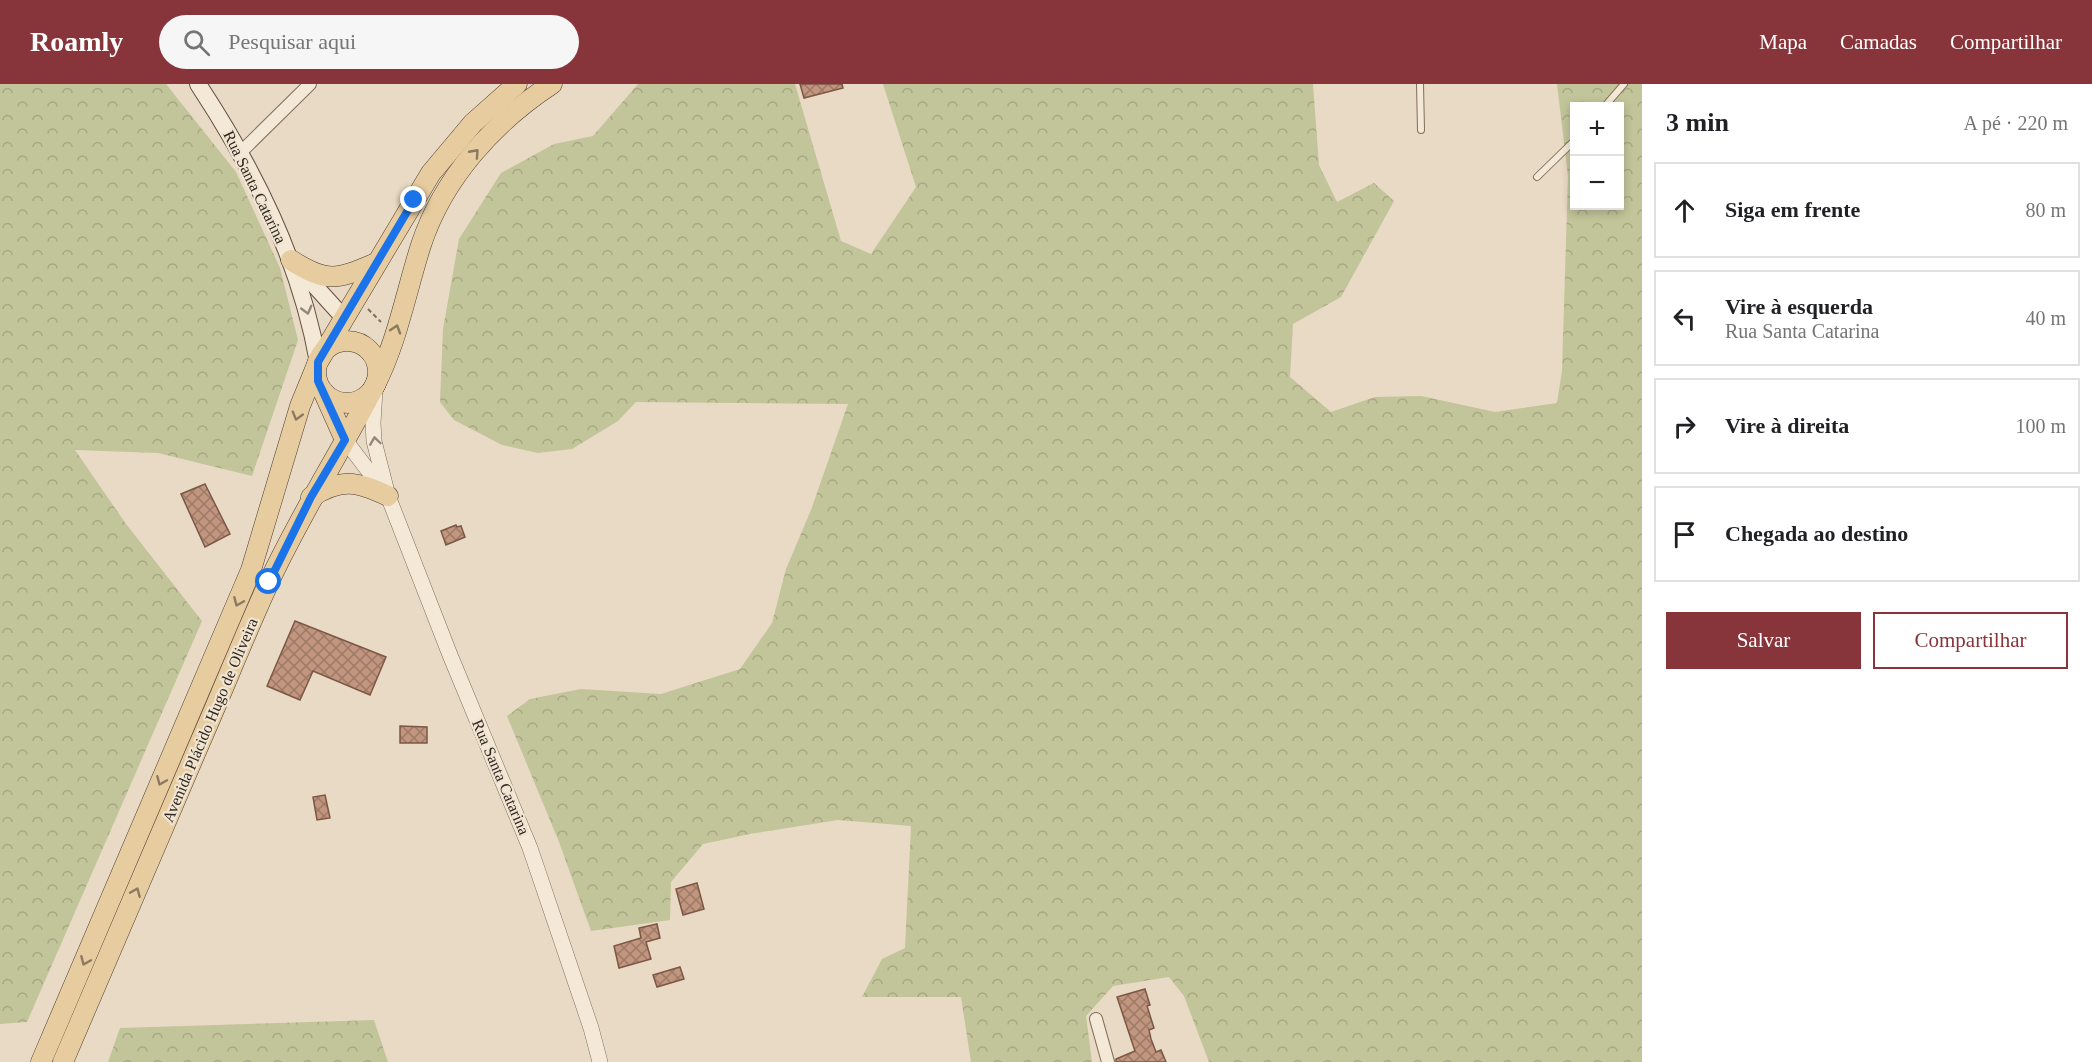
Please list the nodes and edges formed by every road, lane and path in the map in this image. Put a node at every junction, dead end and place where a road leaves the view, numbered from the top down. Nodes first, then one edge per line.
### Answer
1 (198, 84) edge
2 (310, 84) edge
3 (517, 84) edge
4 (552, 84) edge
5 (1420, 84) edge
6 (1624, 84) edge
7 (1608, 102) edge
8 (1421, 130) dead end
9 (1570, 146) edge
10 (241, 152) junction
11 (1537, 177) dead end
12 (291, 260) junction
13 (376, 263) junction
14 (343, 317) junction
15 (370, 351) junction
16 (318, 362) junction
17 (376, 384) junction
18 (322, 389) junction
19 (345, 440) junction
20 (388, 496) junction
21 (311, 497) junction
22 (1096, 1019) dead end
23 (41, 1062) edge
24 (63, 1062) edge
25 (600, 1062) edge
26 (1108, 1062) edge

1 - 10 main road, Rua Santa Catarina
2 - 10 street
3 - 13 main road, Avenida Plácido Hugo de Oliveira
17 -> 4 main road, Avenida Plácido Hugo de Oliveira
5 - 8 lane
6 - 7 lane
9 - 11 lane
10 - 12 main road, Rua Santa Catarina
12 - 13 main road
12 - 14 main road, Rua Santa Catarina
12 -> 16 main road, Rua Santa Catarina
13 - 14 main road, Avenida Plácido Hugo de Oliveira
14 - 15 main road, Rua Santa Catarina
14 - 16 main road, Avenida Plácido Hugo de Oliveira
15 - 16 main road
15 - 17 main road
16 - 18 main road
16 -> 23 main road, Avenida Plácido Hugo de Oliveira
17 - 18 main road
17 - 19 main road, Avenida Plácido Hugo de Oliveira
20 -> 17 street, Rua Santa Catarina
18 - 19 main road, Rua Santa Catarina
19 - 20 street, Rua Santa Catarina
19 - 21 main road, Avenida Plácido Hugo de Oliveira
20 - 21 main road
20 - 25 street, Rua Santa Catarina
24 -> 21 main road, Avenida Plácido Hugo de Oliveira
22 - 26 street

